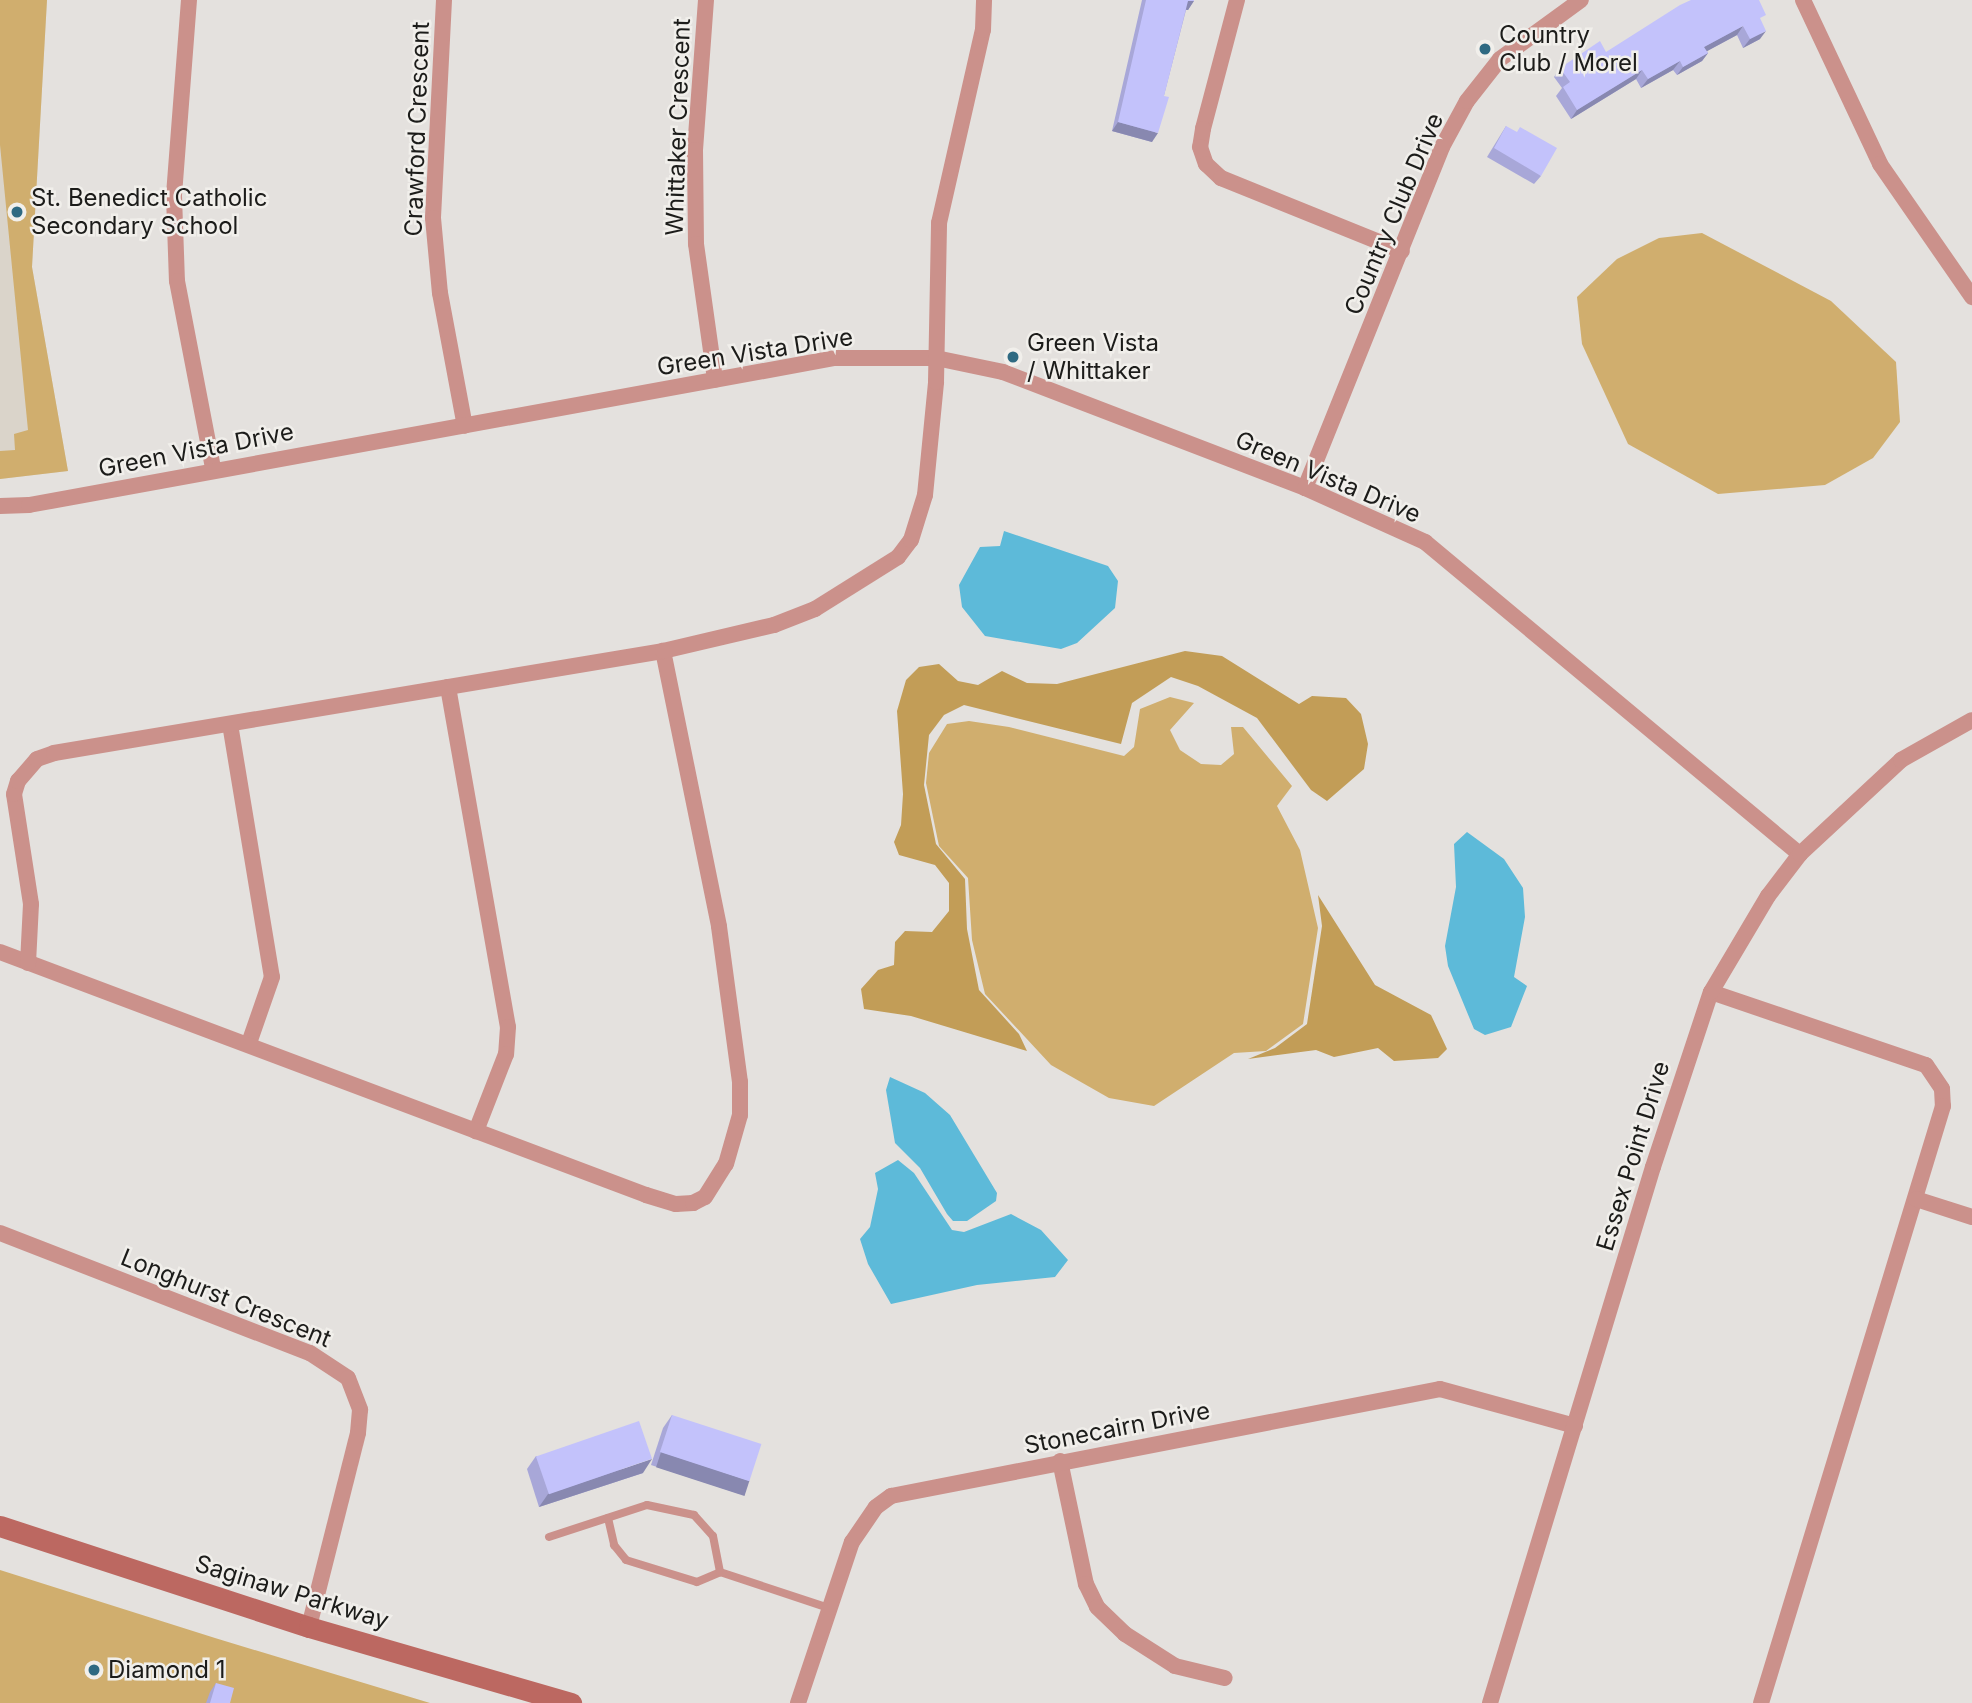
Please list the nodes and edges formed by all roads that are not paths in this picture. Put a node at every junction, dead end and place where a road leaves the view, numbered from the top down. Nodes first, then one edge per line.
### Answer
1 (189, 0) edge
2 (444, 0) edge
3 (706, 0) edge
4 (984, 0) edge
5 (1237, 0) edge
6 (1581, 0) edge
7 (1803, 0) edge
8 (1402, 251) junction
9 (1972, 297) edge
10 (936, 358) junction
11 (715, 380) junction
12 (465, 426) junction
13 (213, 468) junction
14 (1305, 488) junction
15 (0, 506) edge
16 (663, 651) junction
17 (448, 687) junction
18 (1972, 720) edge
19 (230, 724) junction
20 (1800, 854) junction
21 (0, 953) edge
22 (28, 962) junction
23 (1712, 992) junction
24 (249, 1043) junction
25 (476, 1131) junction
26 (1916, 1199) junction
27 (1972, 1217) edge
28 (0, 1233) edge
29 (1575, 1426) junction
30 (1060, 1461) junction
31 (608, 1518) junction
32 (0, 1526) edge
33 (549, 1537) dead end
34 (720, 1572) junction
35 (829, 1608) junction
36 (309, 1627) junction
37 (1225, 1678) dead end
38 (571, 1703) edge
39 (798, 1703) edge
40 (1490, 1703) edge
41 (1761, 1703) edge

1 - 13 street
2 - 12 street, Crawford Crescent
3 - 11 street, Whittaker Crescent
4 - 10 street
5 - 8 street
6 - 8 street, Country Club Drive
7 - 9 street
8 - 14 street, Country Club Drive
10 - 11 street, Green Vista Drive
10 - 14 street, Green Vista Drive
10 - 16 street
11 - 12 street, Green Vista Drive
12 - 13 street, Green Vista Drive
13 - 15 street, Green Vista Drive
14 - 20 street, Green Vista Drive
16 - 17 street
16 - 25 street
17 - 19 street
17 - 25 street
18 - 20 street, Essex Point Drive
19 - 22 street
19 - 24 street
20 - 23 street, Essex Point Drive
21 - 22 street
22 - 24 street
23 - 26 street
23 - 29 street, Essex Point Drive
24 - 25 street
26 - 27 street
26 - 41 street
28 - 36 street, Longhurst Crescent
29 - 30 street, Stonecairn Drive
29 - 40 street, Essex Point Drive
30 - 35 street, Stonecairn Drive
30 - 37 street
31 - 33 lane
31 - 34 lane
31 - 34 lane
32 - 36 street, Saginaw Parkway
34 - 35 lane
35 - 39 street, Stonecairn Drive
36 - 38 street, Saginaw Parkway

